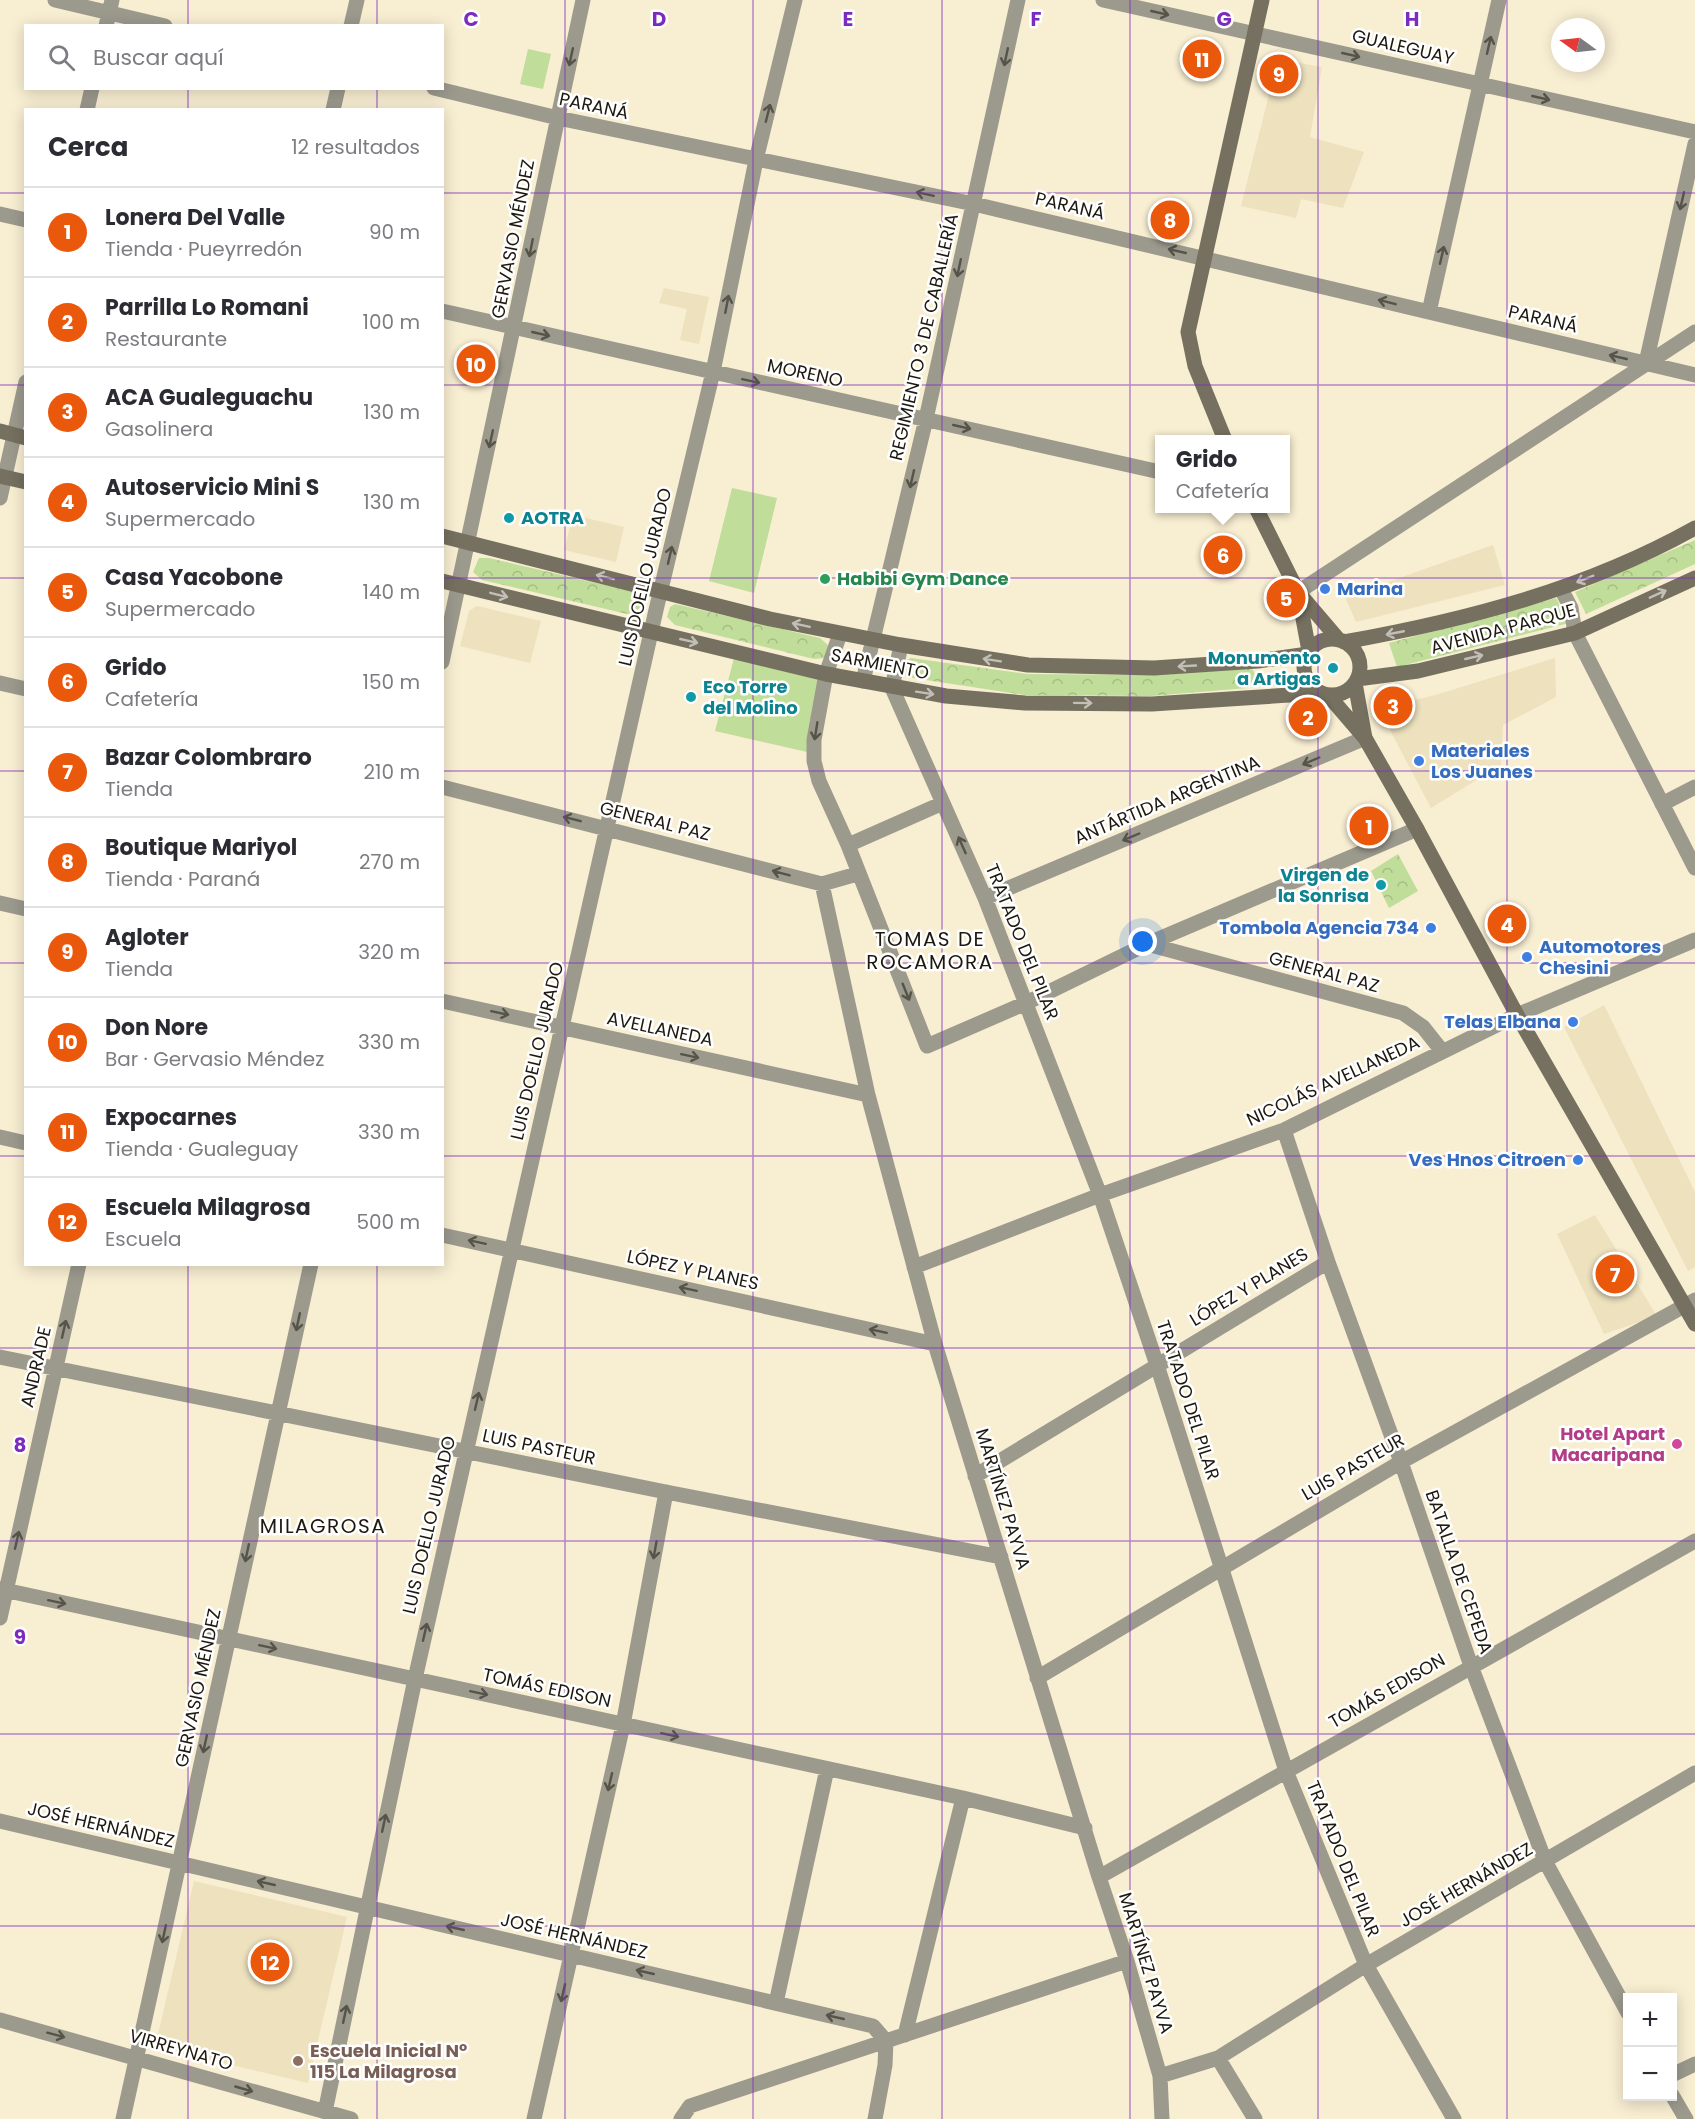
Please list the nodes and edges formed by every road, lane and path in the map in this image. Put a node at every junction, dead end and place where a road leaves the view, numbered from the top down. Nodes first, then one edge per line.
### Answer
1 (55, 0) edge
2 (357, 0) edge
3 (583, 0) edge
4 (795, 0) edge
5 (1018, 0) edge
6 (1103, 0) edge
7 (1262, 0) edge
8 (1499, 0) edge
9 (109, 13) edge
10 (156, 24) edge
11 (351, 24) edge
12 (1254, 34) junction
13 (1480, 84) junction
14 (92, 90) edge
15 (338, 90) edge
16 (442, 90) edge
17 (87, 108) edge
18 (333, 108) edge
19 (558, 118) junction
20 (1695, 132) edge
21 (1695, 144) edge
22 (756, 160) junction
23 (974, 204) junction
24 (0, 214) edge
25 (24, 220) edge
26 (1204, 257) junction
27 (444, 312) edge
28 (1429, 312) junction
29 (515, 328) junction
30 (1695, 332) edge
31 (1646, 363) junction
32 (713, 372) junction
33 (1695, 375) edge
34 (24, 390) edge
35 (926, 419) junction
36 (13, 434) edge
37 (1223, 435) edge
38 (1155, 471) edge
39 (2, 477) edge
40 (24, 482) edge
41 (0, 498) edge
42 (1258, 513) edge
43 (1695, 528) edge
44 (444, 536) edge
45 (469, 542) junction
46 (1695, 578) edge
47 (444, 581) edge
48 (459, 585) junction
49 (1561, 589) junction
50 (662, 592) junction
51 (1298, 592) junction
52 (651, 632) junction
53 (840, 633) junction
54 (1575, 633) junction
55 (873, 640) junction
56 (1342, 641) junction
57 (901, 645) junction
58 (1308, 652) junction
59 (444, 653) edge
60 (826, 674) junction
61 (863, 681) junction
62 (1356, 681) junction
63 (0, 683) edge
64 (892, 688) junction
65 (24, 689) edge
66 (1324, 694) junction
67 (1365, 738) junction
68 (1695, 787) edge
69 (444, 788) edge
70 (943, 803) junction
71 (1662, 804) junction
72 (606, 828) junction
73 (1417, 829) junction
74 (848, 845) junction
75 (1695, 868) edge
76 (857, 874) junction
77 (822, 884) junction
78 (985, 898) junction
79 (0, 903) edge
80 (24, 909) edge
81 (1695, 940) edge
82 (1147, 944) junction
83 (444, 1001) edge
84 (1026, 1003) junction
85 (1517, 1015) junction
86 (562, 1027) junction
87 (1442, 1051) junction
88 (868, 1095) junction
89 (1284, 1130) junction
90 (0, 1137) edge
91 (24, 1143) edge
92 (1100, 1195) junction
93 (444, 1235) edge
94 (512, 1250) junction
95 (1328, 1262) junction
96 (78, 1266) edge
97 (310, 1266) edge
98 (914, 1267) junction
99 (1690, 1303) edge
100 (1695, 1324) edge
101 (935, 1344) junction
102 (0, 1357) edge
103 (1157, 1365) junction
104 (55, 1368) junction
105 (278, 1413) junction
106 (466, 1452) junction
107 (1401, 1462) junction
108 (975, 1476) junction
109 (666, 1492) junction
110 (1695, 1541) edge
111 (1001, 1557) junction
112 (1221, 1566) junction
113 (3, 1590) edge
114 (0, 1618) edge
115 (228, 1639) junction
116 (1471, 1666) junction
117 (1037, 1678) junction
118 (415, 1679) junction
119 (623, 1725) junction
120 (827, 1769) junction
121 (1286, 1771) junction
122 (1695, 1773) edge
123 (963, 1798) junction
124 (0, 1821) edge
125 (1085, 1828) junction
126 (1545, 1862) junction
127 (179, 1863) junction
128 (1099, 1877) junction
129 (367, 1907) junction
130 (571, 1955) junction
131 (1127, 1961) junction
132 (1366, 1965) junction
133 (776, 2003) junction
134 (1623, 2004) edge
135 (0, 2020) edge
136 (905, 2035) junction
137 (886, 2041) junction
138 (137, 2057) junction
139 (1218, 2058) junction
140 (1695, 2064) edge
141 (1677, 2073) edge
142 (1160, 2076) junction
143 (1676, 2101) edge
144 (325, 2112) junction
145 (123, 2119) edge
146 (351, 2119) edge
147 (534, 2119) edge
148 (681, 2119) edge
149 (875, 2119) edge
150 (1162, 2119) edge
151 (1256, 2119) edge
152 (1454, 2119) edge
153 (1686, 2119) edge

1 - 9 street
2 - 11 street
3 -> 19 street, GERVASIO MÉNDEZ
22 -> 4 street, LUIS DOELLO JURADO
5 -> 23 street, REGIMIENTO 3 DE CABALLERÍA
6 -> 12 street, GUALEGUAY
7 - 12 main road
13 -> 8 street
9 - 10 street
12 -> 13 street, GUALEGUAY
12 - 26 main road
13 -> 20 street, GUALEGUAY
28 -> 13 street
14 - 17 street
15 - 18 street
16 - 19 street, PARANÁ
19 - 22 street, PARANÁ
19 -> 29 street, GERVASIO MÉNDEZ
21 -> 31 street
23 -> 22 street, PARANÁ
32 -> 22 street, LUIS DOELLO JURADO
26 -> 23 street, PARANÁ
23 -> 35 street, REGIMIENTO 3 DE CABALLERÍA
24 - 25 street
28 -> 26 street, PARANÁ
26 - 37 main road
27 - 29 street, MORENO
31 -> 28 street, PARANÁ
29 -> 32 street, MORENO
29 -> 45 street, GERVASIO MÉNDEZ
30 - 31 street
31 - 33 street, PARANÁ
31 - 51 street
32 -> 35 street, MORENO
50 -> 32 street, LUIS DOELLO JURADO
34 - 36 street
35 -> 38 street, MORENO
35 -> 55 street, REGIMIENTO 3 DE CABALLERÍA
36 - 39 street
39 - 40 main road
39 - 41 street
42 - 51 main road
43 -> 49 main road, AVENIDA PARQUE
44 - 45 main road, SARMIENTO
45 - 48 street, GERVASIO MÉNDEZ
50 -> 45 main road, SARMIENTO
54 -> 46 main road, AVENIDA PARQUE
47 - 48 main road, SARMIENTO
48 -> 52 main road, SARMIENTO
48 - 59 street, GERVASIO MÉNDEZ
49 - 54 street
49 -> 56 main road, AVENIDA PARQUE
50 - 52 street, LUIS DOELLO JURADO
53 -> 50 main road, SARMIENTO
51 - 56 main road
51 - 58 main road
52 -> 60 main road, SARMIENTO
52 - 72 street, LUIS DOELLO JURADO
53 - 55 main road, SARMIENTO
53 - 60 street
62 -> 54 main road, AVENIDA PARQUE
54 - 71 street
55 - 57 main road, SARMIENTO
55 - 61 street, REGIMIENTO 3 DE CABALLERÍA
56 - 58 main road
56 - 62 main road
58 -> 57 main road, SARMIENTO
57 - 64 street
58 - 66 main road
60 - 61 main road, SARMIENTO
60 -> 74 street
61 - 64 main road, SARMIENTO
62 - 66 main road
62 - 67 main road
63 - 65 street
64 -> 66 main road, SARMIENTO
64 - 70 street, TRATADO DEL PILAR
66 - 67 main road
67 - 73 main road
67 -> 78 street, ANTÁRTIDA ARGENTINA
68 - 71 street
72 -> 69 street, GENERAL PAZ
70 - 74 street
78 -> 70 street, TRATADO DEL PILAR
71 - 75 street
77 -> 72 street, GENERAL PAZ
72 - 86 street, LUIS DOELLO JURADO
73 - 82 street
73 - 85 main road
74 - 76 street
76 - 77 street
76 -> 84 street
77 - 88 street, MARTÍNEZ PAYVA
78 - 84 street, TRATADO DEL PILAR
79 - 80 street
81 - 85 street, NICOLÁS AVELLANEDA
82 - 84 street
82 - 87 street, GENERAL PAZ
83 -> 86 street, AVELLANEDA
84 - 92 street, TRATADO DEL PILAR
85 - 87 street, NICOLÁS AVELLANEDA
85 - 99 main road
86 -> 88 street, AVELLANEDA
86 - 94 street, LUIS DOELLO JURADO
87 - 89 street, NICOLÁS AVELLANEDA
88 - 98 street, MARTÍNEZ PAYVA
89 - 92 street, NICOLÁS AVELLANEDA
89 - 95 street, BATALLA DE CEPEDA
90 - 91 street
92 - 98 street, NICOLÁS AVELLANEDA
92 - 103 street, TRATADO DEL PILAR
94 -> 93 street, LÓPEZ Y PLANES
101 -> 94 street, LÓPEZ Y PLANES
106 -> 94 street, LUIS DOELLO JURADO
95 - 103 street, LÓPEZ Y PLANES
95 - 107 street, BATALLA DE CEPEDA
104 -> 96 street, ANDRADE
97 -> 105 street, GERVASIO MÉNDEZ
98 - 101 street, MARTÍNEZ PAYVA
99 - 100 main road
99 - 107 street, LUIS PASTEUR
101 - 108 street, MARTÍNEZ PAYVA
102 - 104 street, LUIS PASTEUR
103 - 108 street, LÓPEZ Y PLANES
103 - 112 street, TRATADO DEL PILAR
104 - 105 street, LUIS PASTEUR
113 -> 104 street, ANDRADE
105 - 106 street, LUIS PASTEUR
105 -> 115 street, GERVASIO MÉNDEZ
106 - 109 street, LUIS PASTEUR
118 -> 106 street, LUIS DOELLO JURADO
107 - 112 street, LUIS PASTEUR
107 - 116 street, BATALLA DE CEPEDA
108 - 111 street, MARTÍNEZ PAYVA
109 - 111 street, LUIS PASTEUR
109 -> 119 street
110 - 116 street, TOMÁS EDISON
111 - 117 street, MARTÍNEZ PAYVA
112 - 117 street, LUIS PASTEUR
112 - 121 street, TRATADO DEL PILAR
113 - 114 street, ANDRADE
113 -> 115 street, TOMÁS EDISON
115 -> 118 street, TOMÁS EDISON
115 -> 127 street, GERVASIO MÉNDEZ
116 - 121 street, TOMÁS EDISON
116 - 126 street, BATALLA DE CEPEDA
117 - 125 street, MARTÍNEZ PAYVA
118 -> 119 street, TOMÁS EDISON
129 -> 118 street, LUIS DOELLO JURADO
119 -> 120 street, TOMÁS EDISON
119 -> 130 street
120 - 123 street, TOMÁS EDISON
120 - 133 street
121 - 128 street, TOMÁS EDISON
121 - 132 street, TRATADO DEL PILAR
122 - 126 street, JOSÉ HERNÁNDEZ
123 - 125 street, TOMÁS EDISON
123 - 136 street
124 - 127 street, JOSÉ HERNÁNDEZ
125 - 128 street, MARTÍNEZ PAYVA
126 - 132 street, JOSÉ HERNÁNDEZ
126 - 134 street, BATALLA DE CEPEDA
129 -> 127 street, JOSÉ HERNÁNDEZ
127 -> 138 street, GERVASIO MÉNDEZ
128 - 131 street, MARTÍNEZ PAYVA
130 -> 129 street, JOSÉ HERNÁNDEZ
144 -> 129 street, LUIS DOELLO JURADO
133 -> 130 street, JOSÉ HERNÁNDEZ
130 -> 147 street
131 - 136 street
131 - 142 street, MARTÍNEZ PAYVA
132 - 139 street, JOSÉ HERNÁNDEZ
132 - 152 street, TRATADO DEL PILAR
137 -> 133 street, JOSÉ HERNÁNDEZ
135 -> 138 street, VIRREYNATO
136 - 137 street
137 - 148 street
137 - 149 street
138 -> 144 street, VIRREYNATO
138 - 145 street, GERVASIO MÉNDEZ
139 - 142 street, JOSÉ HERNÁNDEZ
139 - 151 street
140 - 141 street
142 - 150 street, MARTÍNEZ PAYVA
143 - 153 street
144 - 146 street, VIRREYNATO

